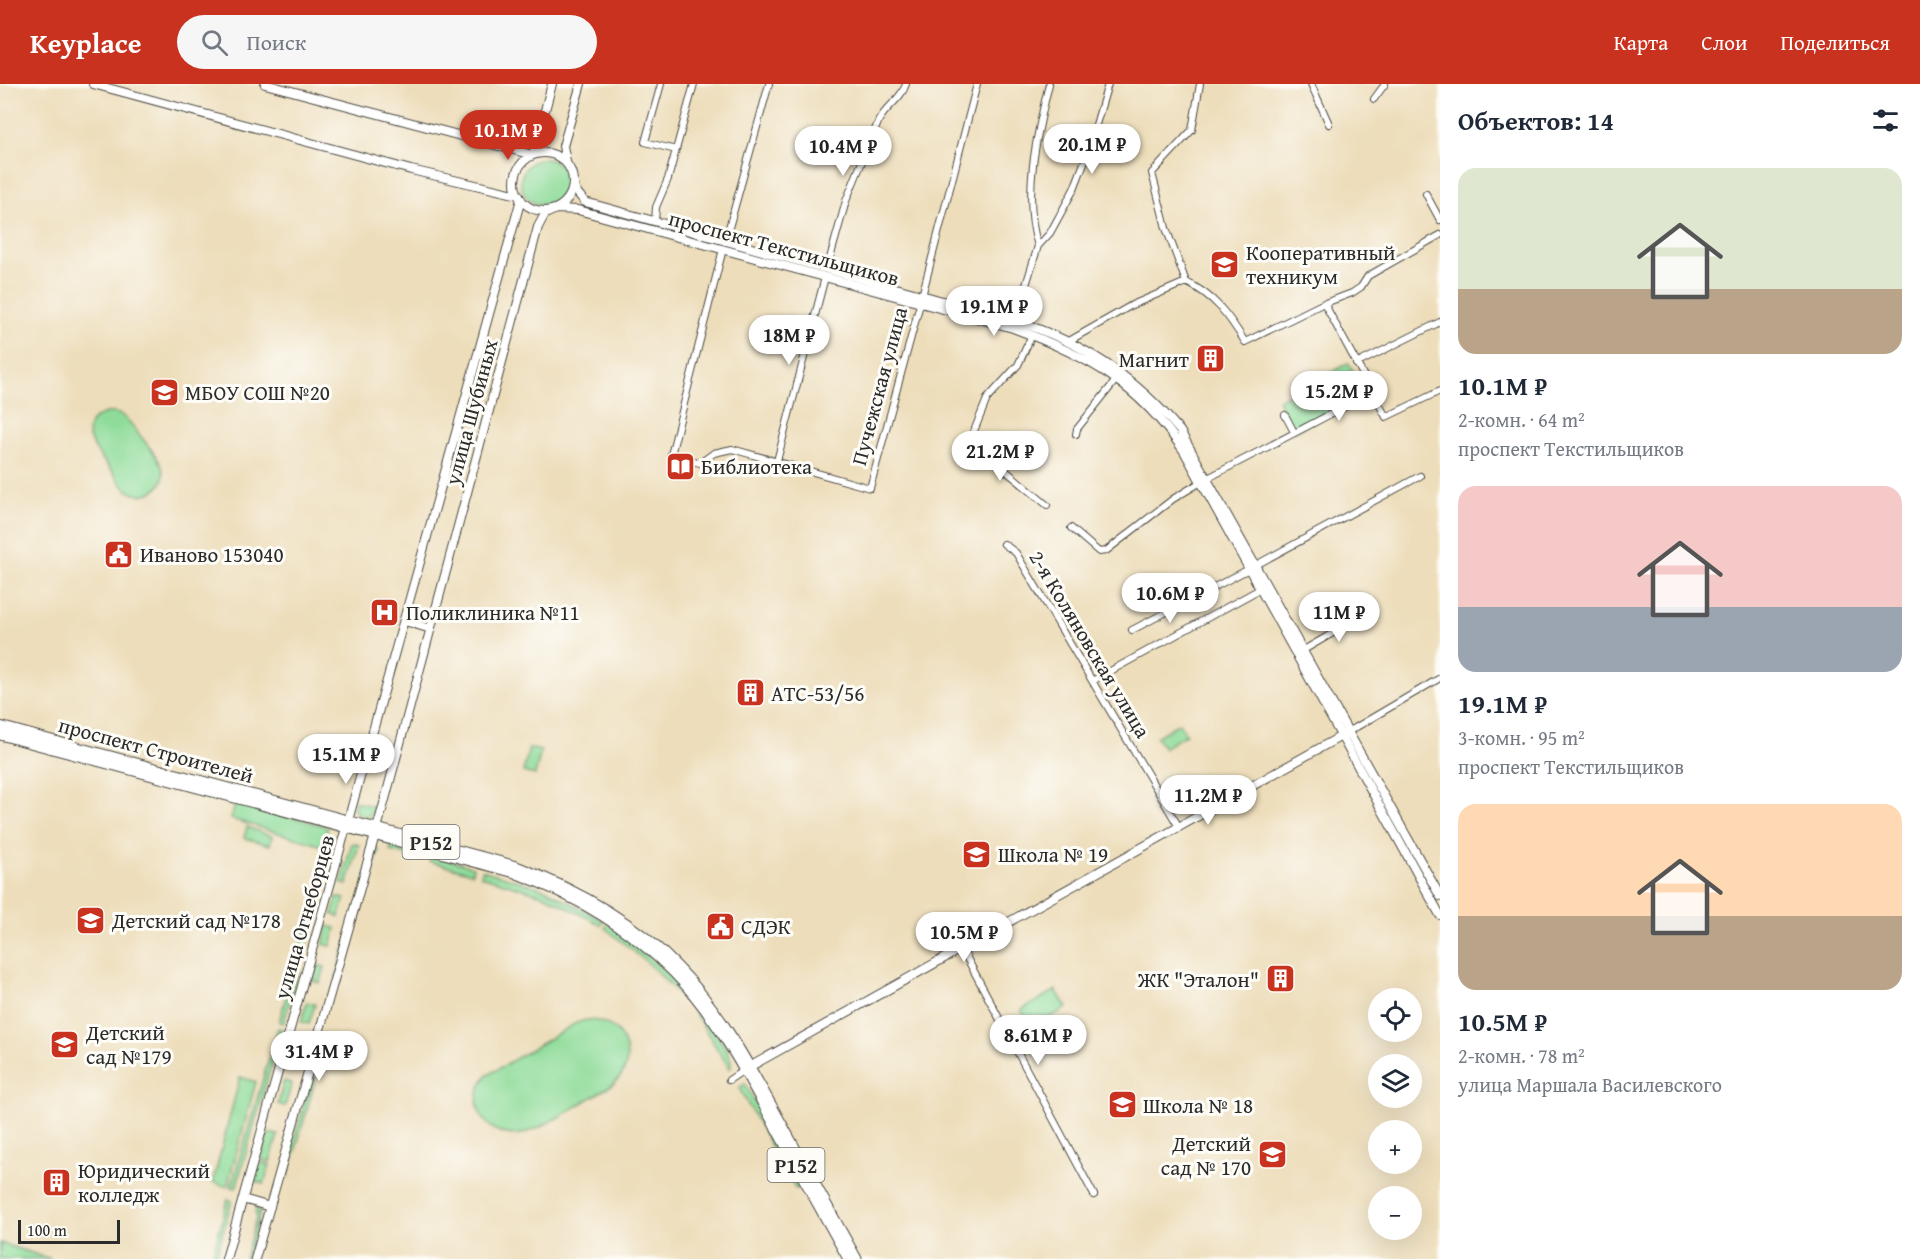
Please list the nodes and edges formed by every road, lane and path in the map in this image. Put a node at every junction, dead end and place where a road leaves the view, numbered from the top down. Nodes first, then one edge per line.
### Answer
1 (93, 84) edge
2 (265, 84) edge
3 (552, 84) edge
4 (581, 84) edge
5 (661, 84) edge
6 (694, 84) edge
7 (769, 84) edge
8 (906, 84) edge
9 (977, 84) edge
10 (1049, 84) edge
11 (1108, 84) edge
12 (1200, 84) edge
13 (1311, 84) edge
14 (1385, 84) edge
15 (1374, 99) dead end
16 (1329, 124) dead end
17 (676, 150) junction
18 (532, 155) junction
19 (568, 164) junction
20 (574, 183) junction
21 (1426, 194) dead end
22 (520, 197) junction
23 (555, 209) junction
24 (1440, 220) edge
25 (656, 222) junction
26 (1440, 234) edge
27 (724, 246) junction
28 (1038, 246) junction
29 (826, 273) junction
30 (1186, 282) junction
31 (921, 300) junction
32 (1324, 303) junction
33 (1440, 322) edge
34 (1014, 324) junction
35 (1032, 335) junction
36 (1067, 344) junction
37 (1356, 364) junction
38 (1116, 380) junction
39 (1440, 391) edge
40 (1373, 392) junction
41 (1285, 415) dead end
42 (1294, 432) junction
43 (1076, 434) dead end
44 (777, 461) junction
45 (1420, 476) dead end
46 (1205, 480) junction
47 (1047, 505) dead end
48 (1071, 528) dead end
49 (1005, 544) dead end
50 (1252, 567) junction
51 (1260, 589) junction
52 (1364, 615) dead end
53 (405, 621) junction
54 (431, 629) junction
55 (1132, 630) dead end
56 (1302, 651) junction
57 (1440, 678) edge
58 (1094, 680) junction
59 (0, 726) edge
60 (1345, 734) junction
61 (0, 735) edge
62 (139, 769) junction
63 (349, 824) junction
64 (1179, 827) junction
65 (376, 832) junction
66 (1440, 896) edge
67 (1440, 915) edge
68 (962, 949) junction
69 (747, 1068) junction
70 (729, 1080) dead end
71 (1094, 1195) dead end
72 (243, 1199) junction
73 (270, 1207) junction
74 (226, 1259) edge
75 (255, 1259) edge
76 (848, 1259) edge
77 (856, 1259) edge

1 - 22 main road
2 - 18 main road
3 - 18 main road
4 - 19 main road
5 - 17 street
6 - 17 street
7 - 27 street
8 - 29 street
9 - 31 street, Пучежская улица
10 - 28 street
11 - 28 street
12 - 30 street
13 - 16 street
14 - 15 street
17 - 25 street
18 - 19 main road
18 - 22 main road
19 - 20 main road
20 - 23 main road
20 - 25 main road, проспект Текстильщиков
21 - 24 street
22 - 23 main road
22 - 53 main road, улица Шубиных
23 - 27 main road, проспект Текстильщиков
23 - 54 main road, улица Шубиных
25 - 27 main road, проспект Текстильщиков
26 - 32 street
27 - 29 main road, проспект Текстильщиков
27 - 44 street
28 - 34 street
29 - 31 main road, проспект Текстильщиков
29 - 44 street
30 - 32 street
30 - 36 street
31 - 34 main road, проспект Текстильщиков
31 - 44 street, Пучежская улица
32 - 37 street
33 - 37 street
34 - 35 main road, проспект Текстильщиков
34 - 36 main road, проспект Текстильщиков
35 - 36 main road, проспект Текстильщиков
35 - 47 street
36 - 38 main road, проспект Текстильщиков
36 - 46 main road, проспект Текстильщиков
37 - 40 street
38 - 43 street
38 - 46 main road, проспект Текстильщиков
39 - 40 street
40 - 42 street
41 - 42 street
42 - 46 street
45 - 50 street
46 - 48 street
46 - 50 main road, проспект Текстильщиков
49 - 58 street, 2-я Коляновская улица
50 - 51 main road, проспект Текстильщиков
50 - 55 street
50 - 56 main road, проспект Текстильщиков
51 - 58 street
51 - 60 main road, проспект Текстильщиков
52 - 56 street
53 - 54 main road
53 - 63 main road, улица Шубиных
54 - 65 main road, улица Шубиных
56 - 60 main road, проспект Текстильщиков
57 - 60 street
58 - 64 street, 2-я Коляновская улица
59 - 62 main road, проспект Строителей / Р152
60 - 64 main road
60 - 66 main road, проспект Текстильщиков
60 - 67 main road, проспект Текстильщиков
61 - 62 main road, проспект Строителей / Р152
62 - 63 main road, проспект Строителей / Р152
63 - 65 main road, проспект Строителей / Р152
63 - 72 main road, улица Огнеборцев
64 - 68 main road
65 - 69 main road, проспект Строителей / Р152
65 - 73 main road
68 - 69 main road
68 - 71 street
69 - 70 street
69 - 76 main road, проспект Строителей / Р152
69 - 77 main road, проспект Строителей / Р152
72 - 73 main road
72 - 74 main road, улица Огнеборцев
73 - 75 main road

